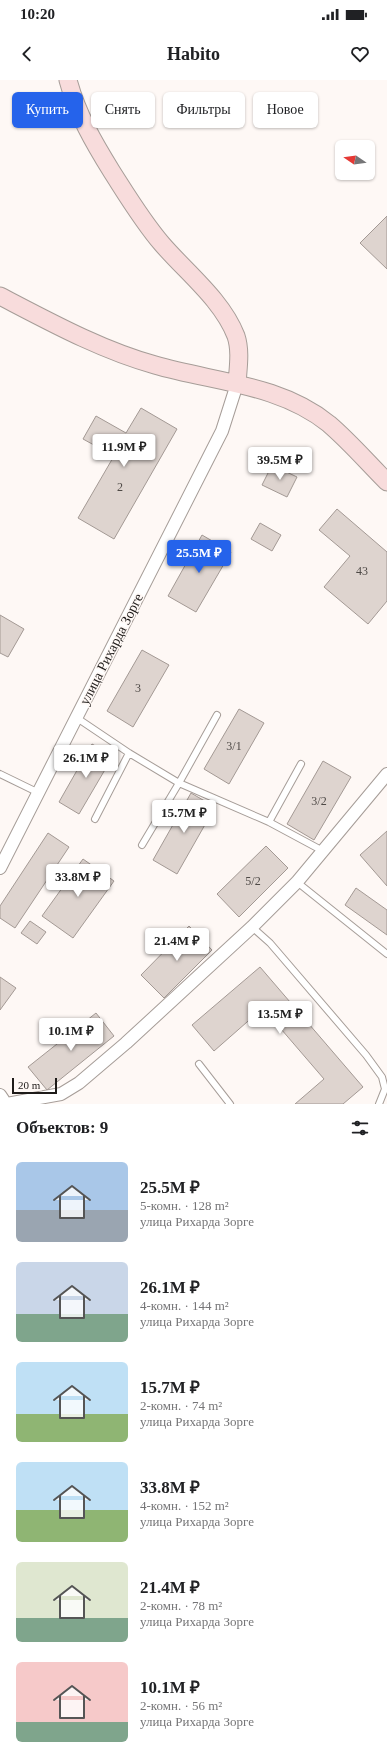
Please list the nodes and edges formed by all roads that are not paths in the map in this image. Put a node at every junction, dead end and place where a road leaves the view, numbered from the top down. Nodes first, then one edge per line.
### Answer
1 (68, 80) edge
2 (0, 296) edge
3 (237, 384) junction
4 (387, 482) edge
5 (217, 715) dead end
6 (76, 718) junction
7 (128, 753) junction
8 (301, 764) dead end
9 (0, 774) edge
10 (387, 774) edge
11 (179, 783) junction
12 (39, 793) junction
13 (95, 819) dead end
14 (269, 822) junction
15 (142, 845) dead end
16 (323, 851) junction
17 (0, 868) edge
18 (297, 882) junction
19 (252, 926) junction
20 (387, 954) edge
21 (199, 1064) dead end
22 (0, 1095) edge
23 (7, 1104) edge
24 (230, 1104) edge
25 (379, 1104) edge

1 - 3 main road
2 - 3 main road
3 - 4 main road
3 - 6 street, улица Рихарда Зорге
5 - 11 lane
6 - 7 lane
6 - 12 street, улица Рихарда Зорге
7 - 11 lane
7 - 13 lane
8 - 14 lane
9 - 12 lane
10 - 16 street
11 - 14 lane
11 - 15 lane
12 - 17 street, улица Рихарда Зорге
14 - 16 lane
16 - 18 street
18 - 19 street
18 - 20 lane
19 - 23 street
19 - 25 lane
21 - 24 lane
22 - 23 street

